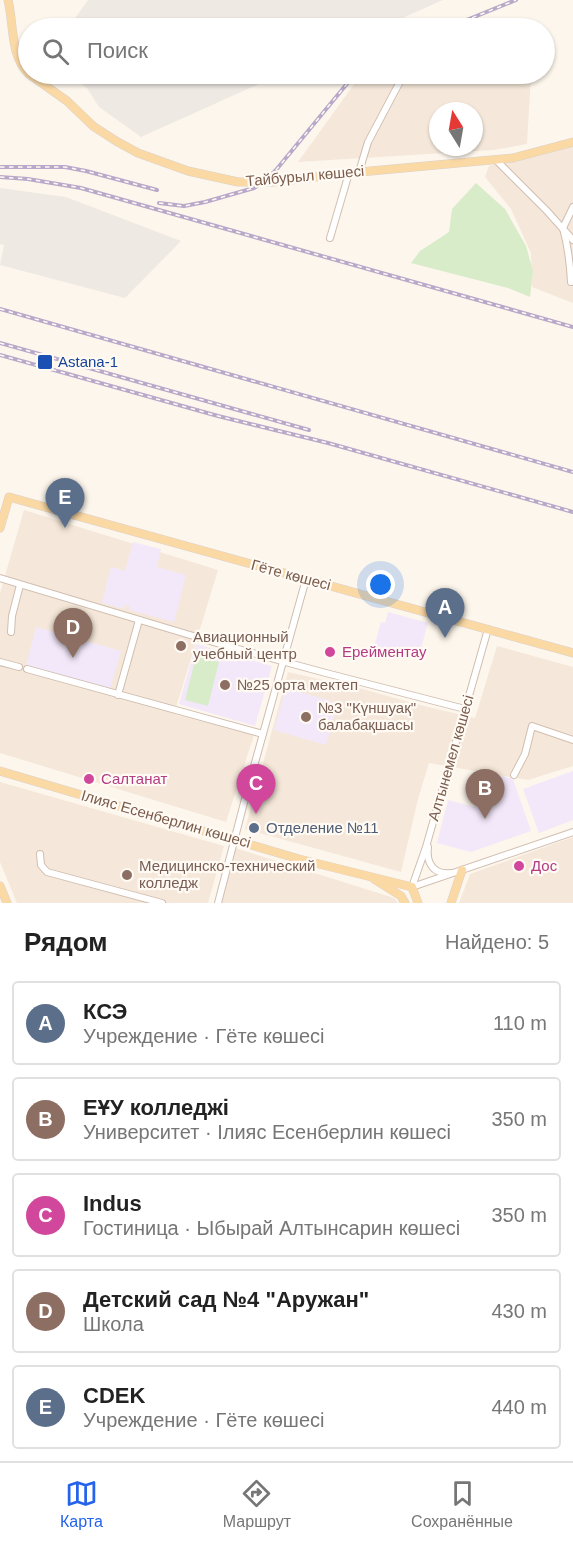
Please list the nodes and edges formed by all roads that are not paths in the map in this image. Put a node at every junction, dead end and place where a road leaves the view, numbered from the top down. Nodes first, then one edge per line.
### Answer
1 (8, 0) edge
2 (18, 56) edge
3 (44, 84) edge
4 (399, 84) edge
5 (573, 142) edge
6 (496, 160) junction
7 (359, 172) junction
8 (349, 173) junction
9 (573, 207) edge
10 (562, 228) junction
11 (330, 238) dead end
12 (573, 240) edge
13 (571, 282) dead end
14 (0, 528) edge
15 (0, 578) edge
16 (306, 579) junction
17 (20, 585) junction
18 (139, 620) junction
19 (488, 629) junction
20 (11, 632) dead end
21 (573, 652) edge
22 (0, 662) edge
23 (283, 662) junction
24 (19, 667) dead end
25 (27, 669) dead end
26 (118, 695) junction
27 (465, 709) junction
28 (263, 734) junction
29 (573, 740) edge
30 (0, 771) edge
31 (513, 775) dead end
32 (0, 777) edge
33 (31, 781) junction
34 (431, 830) junction
35 (573, 832) edge
36 (235, 839) junction
37 (40, 854) dead end
38 (462, 870) junction
39 (368, 875) junction
40 (0, 886) edge
41 (412, 887) junction
42 (7, 903) edge
43 (162, 903) edge
44 (218, 903) edge
45 (405, 903) edge
46 (418, 903) edge
47 (451, 903) edge

1 - 2 main road
3 - 8 main road, Тайбурыл көшесі
4 - 7 street
5 - 6 main road, Тайбурыл көшесі
6 - 7 main road, Тайбурыл көшесі
6 - 10 street
7 - 8 main road, Тайбурыл көшесі
8 - 11 street
9 - 10 street
10 - 12 street
10 - 13 street
14 - 16 main road, Гёте көшесі
15 - 17 street
16 - 19 main road, Гёте көшесі
16 - 23 street
17 - 18 street
17 - 20 street
18 - 23 street
18 - 26 street
19 - 21 main road, Гёте көшесі
19 - 27 street, Алтынемел көшесі
22 - 24 street
23 - 27 street
23 - 28 street
25 - 26 street
26 - 28 street
27 - 34 street, Алтынемел көшесі
28 - 36 street
29 - 31 street
30 - 33 main road, Ілияс Есенберлин көшесі
32 - 33 main road
33 - 36 main road, Ілияс Есенберлин көшесі
34 - 38 street
34 - 41 street, Алтынемел көшесі
35 - 38 street
36 - 39 main road, Ілияс Есенберлин көшесі
36 - 44 street
37 - 43 street
38 - 41 street
38 - 47 main road
39 - 41 main road, Ілияс Есенберлин көшесі
39 - 45 main road
40 - 42 main road
41 - 46 main road

